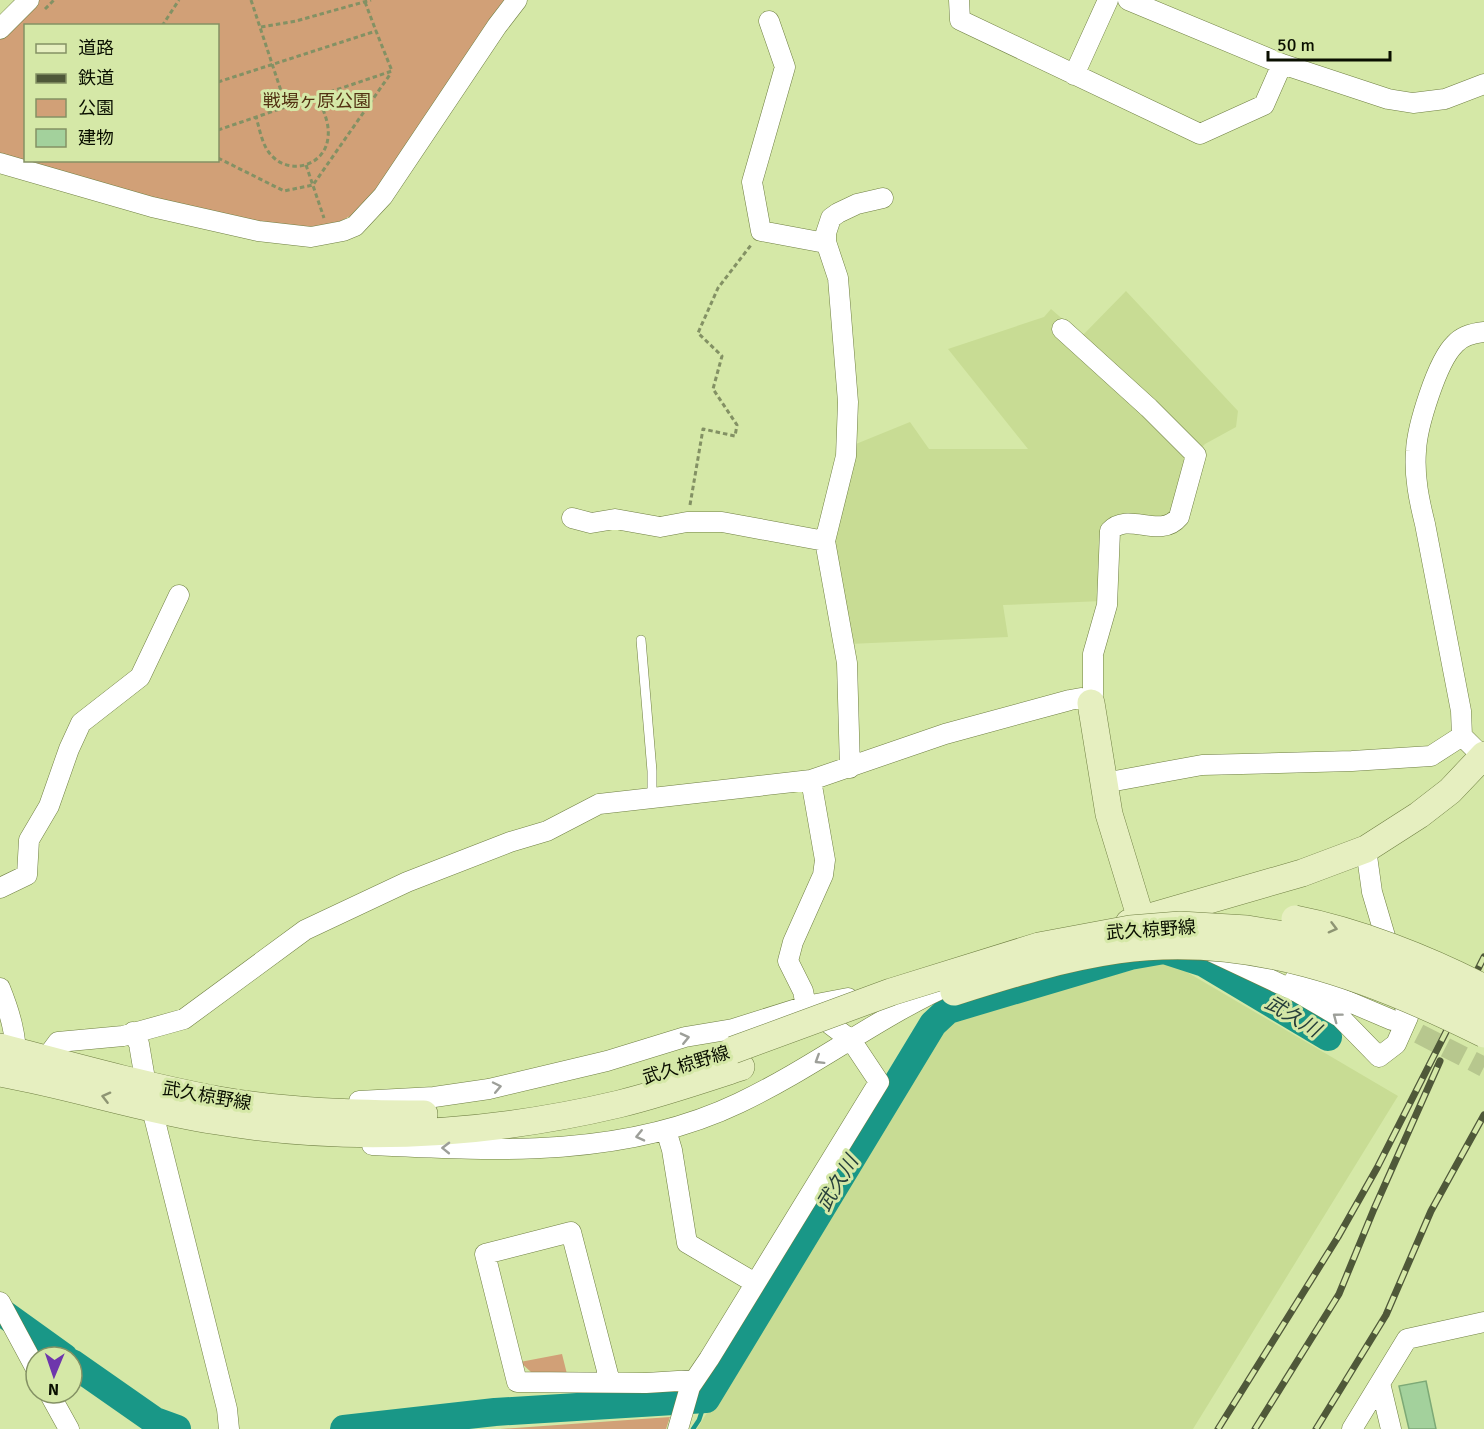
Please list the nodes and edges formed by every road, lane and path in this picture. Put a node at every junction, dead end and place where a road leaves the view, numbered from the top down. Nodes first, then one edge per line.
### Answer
1 (29, 0) edge
2 (179, 0) edge
3 (251, 0) edge
4 (517, 0) edge
5 (958, 0) edge
6 (1108, 0) edge
7 (1128, 0) edge
8 (368, 1) edge
9 (769, 21) dead end
10 (163, 24) edge
11 (261, 27) junction
12 (0, 29) edge
13 (376, 31) junction
14 (273, 64) junction
15 (1282, 64) junction
16 (392, 71) junction
17 (1074, 75) junction
18 (219, 82) edge
19 (1484, 84) edge
20 (318, 96) junction
21 (286, 106) junction
22 (256, 117) junction
23 (219, 130) edge
24 (219, 158) edge
25 (0, 164) edge
26 (306, 165) junction
27 (313, 185) junction
28 (883, 198) dead end
29 (761, 231) junction
30 (329, 234) junction
31 (826, 242) junction
32 (1062, 329) dead end
33 (1484, 332) edge
34 (572, 518) dead end
35 (687, 522) junction
36 (825, 541) junction
37 (179, 595) dead end
38 (641, 640) dead end
39 (1091, 703) junction
40 (1462, 736) junction
41 (1483, 756) edge
42 (850, 768) junction
43 (811, 780) junction
44 (1104, 783) junction
45 (652, 797) junction
46 (1366, 849) junction
47 (0, 888) edge
48 (1141, 919) junction
49 (999, 963) junction
50 (0, 988) edge
51 (1484, 988) edge
52 (894, 1000) junction
53 (806, 1006) junction
54 (1484, 1010) edge
55 (1392, 1020) tunnel mouth
56 (133, 1032) junction
57 (1484, 1034) edge
58 (851, 1040) junction
59 (18, 1064) edge
60 (149, 1097) junction
61 (666, 1130) junction
62 (755, 1283) junction
63 (0, 1302) edge
64 (1484, 1322) edge
65 (24, 1347) edge
66 (610, 1382) junction
67 (1380, 1383) junction
68 (692, 1384) junction
69 (56, 1405) edge
70 (680, 1422) edge
71 (229, 1426) edge
72 (69, 1429) edge
73 (1352, 1429) edge
74 (1391, 1429) edge

1 - 12 street
2 - 10 path
3 - 11 path
4 - 30 street
5 - 17 street
6 - 17 street
7 - 15 street
8 - 11 path
8 - 13 path
9 - 29 street
11 - 14 path
13 - 14 path
13 - 16 path
14 - 18 path
14 - 21 path
15 - 17 street
15 - 19 street
16 - 20 path
16 - 27 path
20 - 21 path
20 - 26 path
21 - 22 path
22 - 23 path
22 - 26 path
24 - 27 path
25 - 30 street
26 - 27 path
27 - 30 path
28 - 31 street
29 - 31 street
29 - 35 path
31 - 36 street
32 - 39 street
33 - 40 street
34 - 35 street
35 - 36 street
36 - 42 street
37 - 47 street
38 - 45 lane
39 - 42 street
39 - 44 main road
40 - 41 street
40 - 44 street
41 - 46 main road
42 - 43 street
43 - 45 street
43 - 53 street
44 - 48 main road
45 - 56 street
46 - 48 main road
46 -> 48 street
48 - 49 main road
48 - 55 street
49 - 53 street
49 - 58 street
50 - 59 street
52 -> 51 main road, bridge
52 - 54 main road, 武久椋野線, bridge
52 - 57 main road, bridge
52 - 60 main road, 武久椋野線
53 - 58 street
60 -> 53 street
56 - 59 street
56 - 60 street
58 -> 61 street
58 - 62 street
59 - 60 main road, 武久椋野線
61 -> 60 street
60 - 71 street
61 - 62 street
62 - 68 street
63 - 65 street
64 - 67 street
66 - 66 street
66 - 68 street
67 - 73 street
67 - 74 street
68 - 70 street
69 - 72 street

